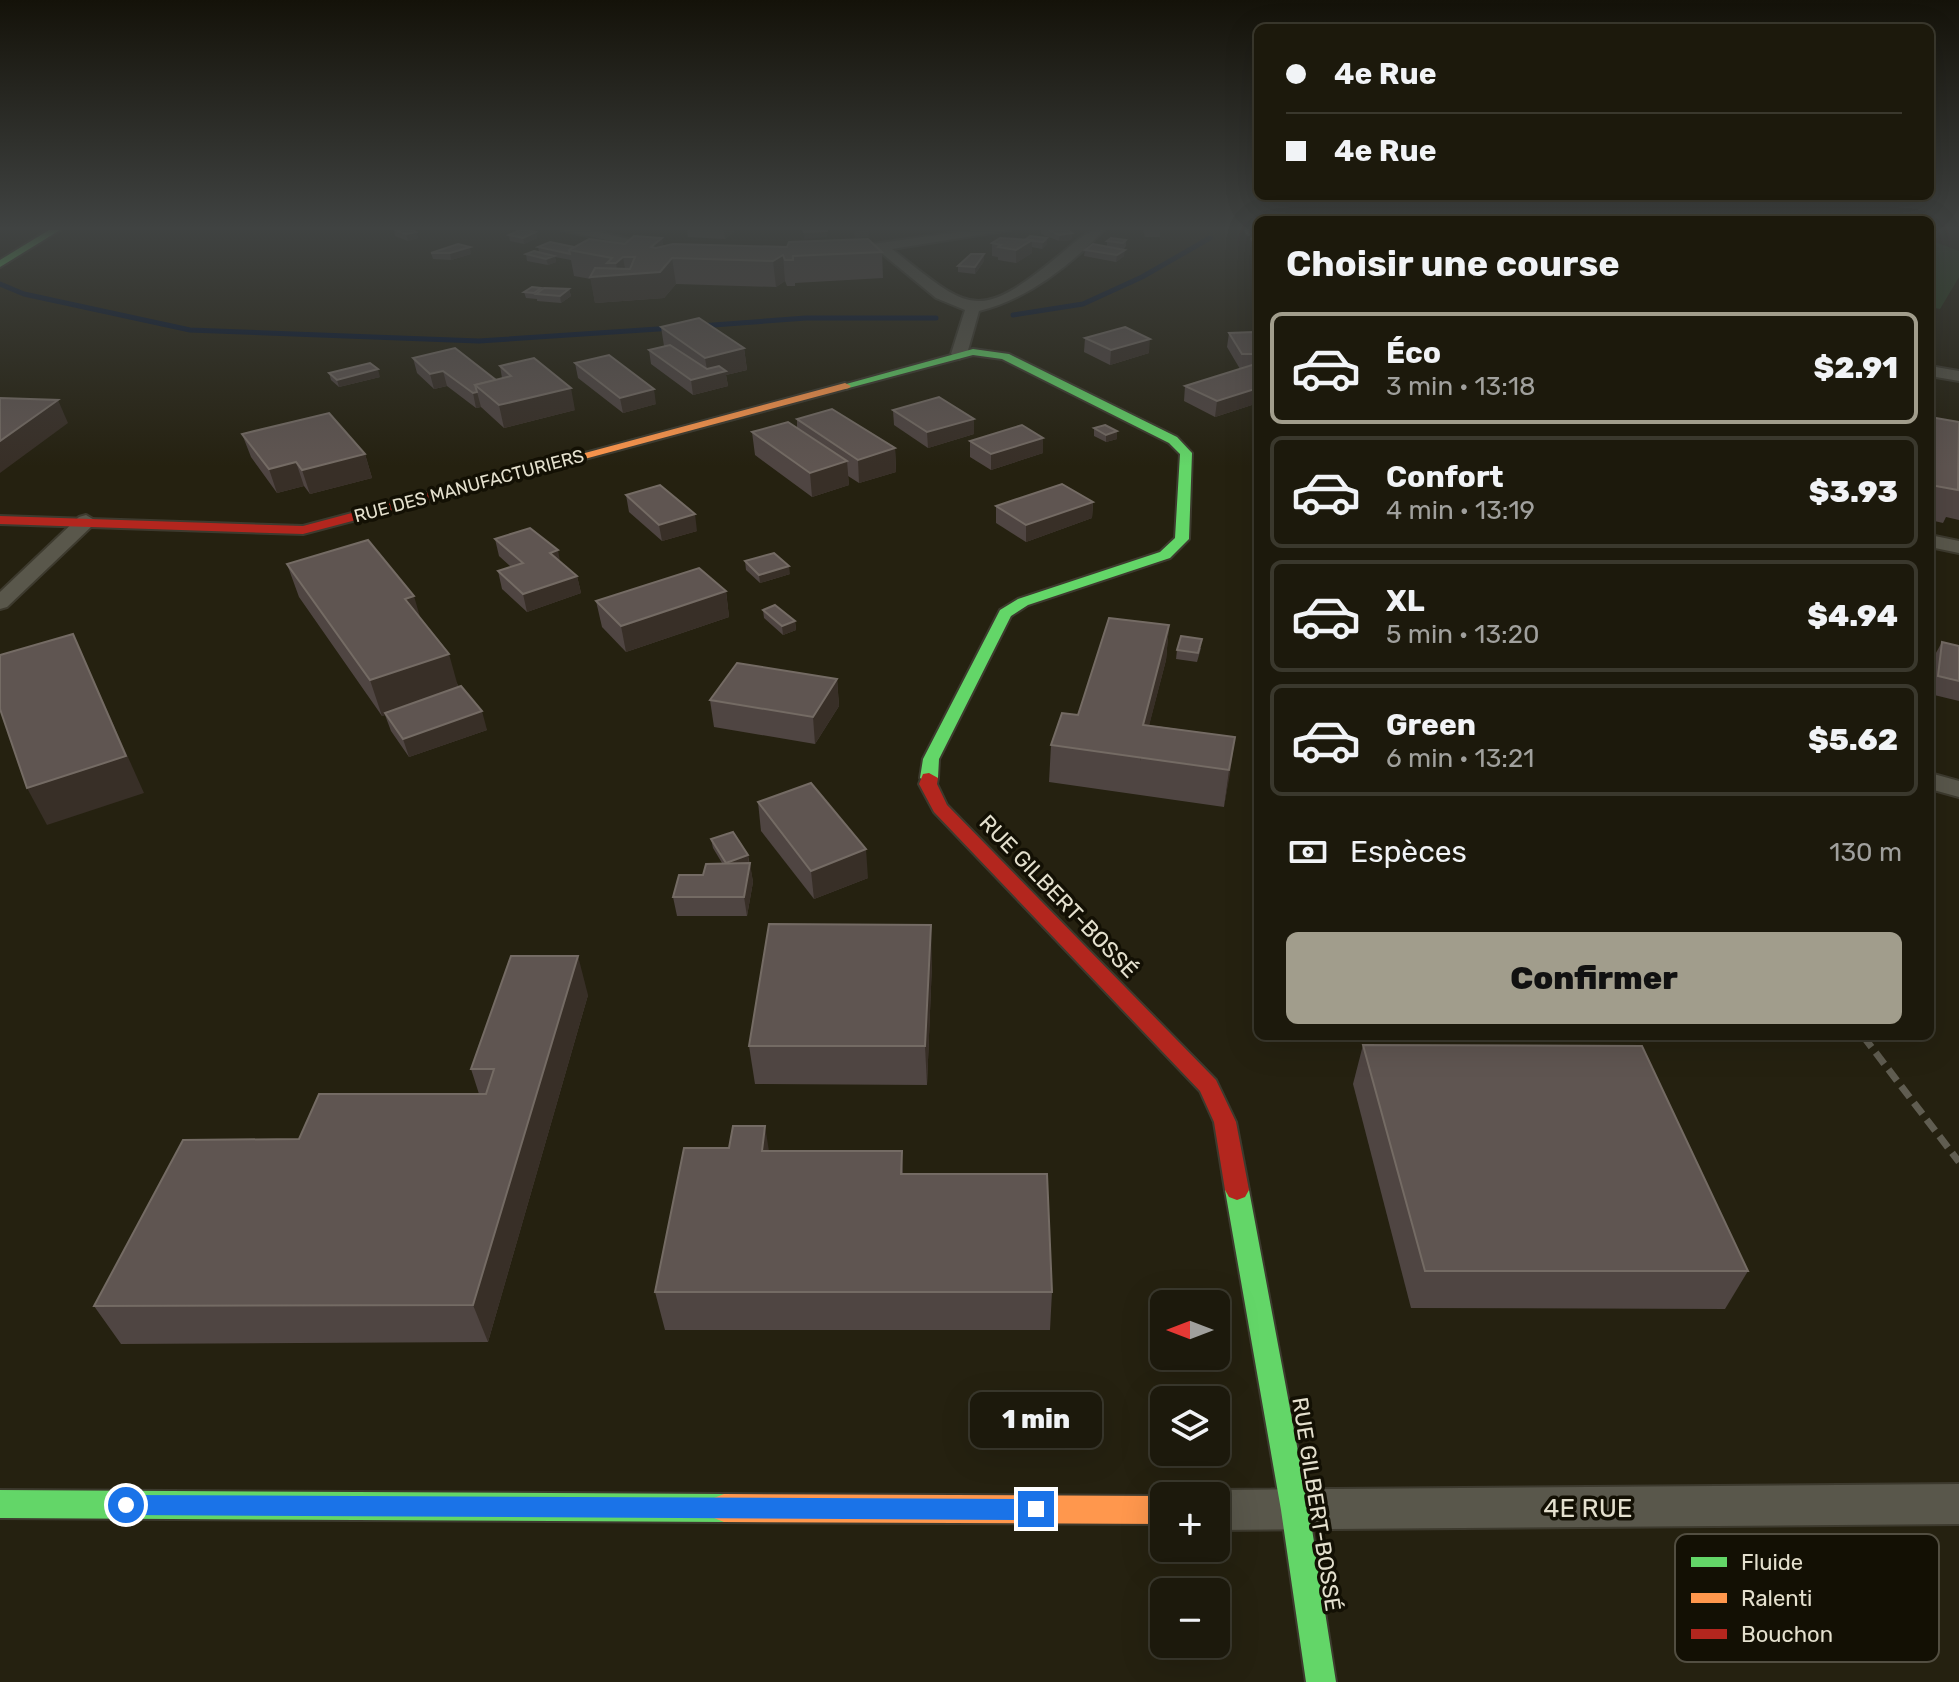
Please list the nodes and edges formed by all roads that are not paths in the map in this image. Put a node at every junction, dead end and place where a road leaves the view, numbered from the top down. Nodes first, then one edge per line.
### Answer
1 (973, 308) edge
2 (959, 354) junction
3 (1005, 356) joint
4 (1934, 372) edge
5 (1959, 376) edge
6 (0, 520) edge
7 (86, 521) junction
8 (1934, 542) edge
9 (1959, 547) edge
10 (0, 603) edge
11 (1934, 782) edge
12 (1959, 789) edge
13 (0, 1504) edge
14 (1959, 1504) edge
15 (1150, 1510) edge
16 (1230, 1510) edge
17 (1295, 1510) junction
18 (1321, 1682) edge

1 - 2 street
2 - 3 main road, RUE DES MANUFACTURIERS
2 - 7 main road, RUE DES MANUFACTURIERS
3 - 17 main road, RUE GILBERT-BOSSÉ
4 - 5 street
6 - 7 main road, RUE DES MANUFACTURIERS
7 - 10 street
8 - 9 street
11 - 12 street
13 - 15 main road
14 - 17 street, 4E RUE
16 - 17 street, 4E RUE
17 - 18 main road, RUE GILBERT-BOSSÉ

